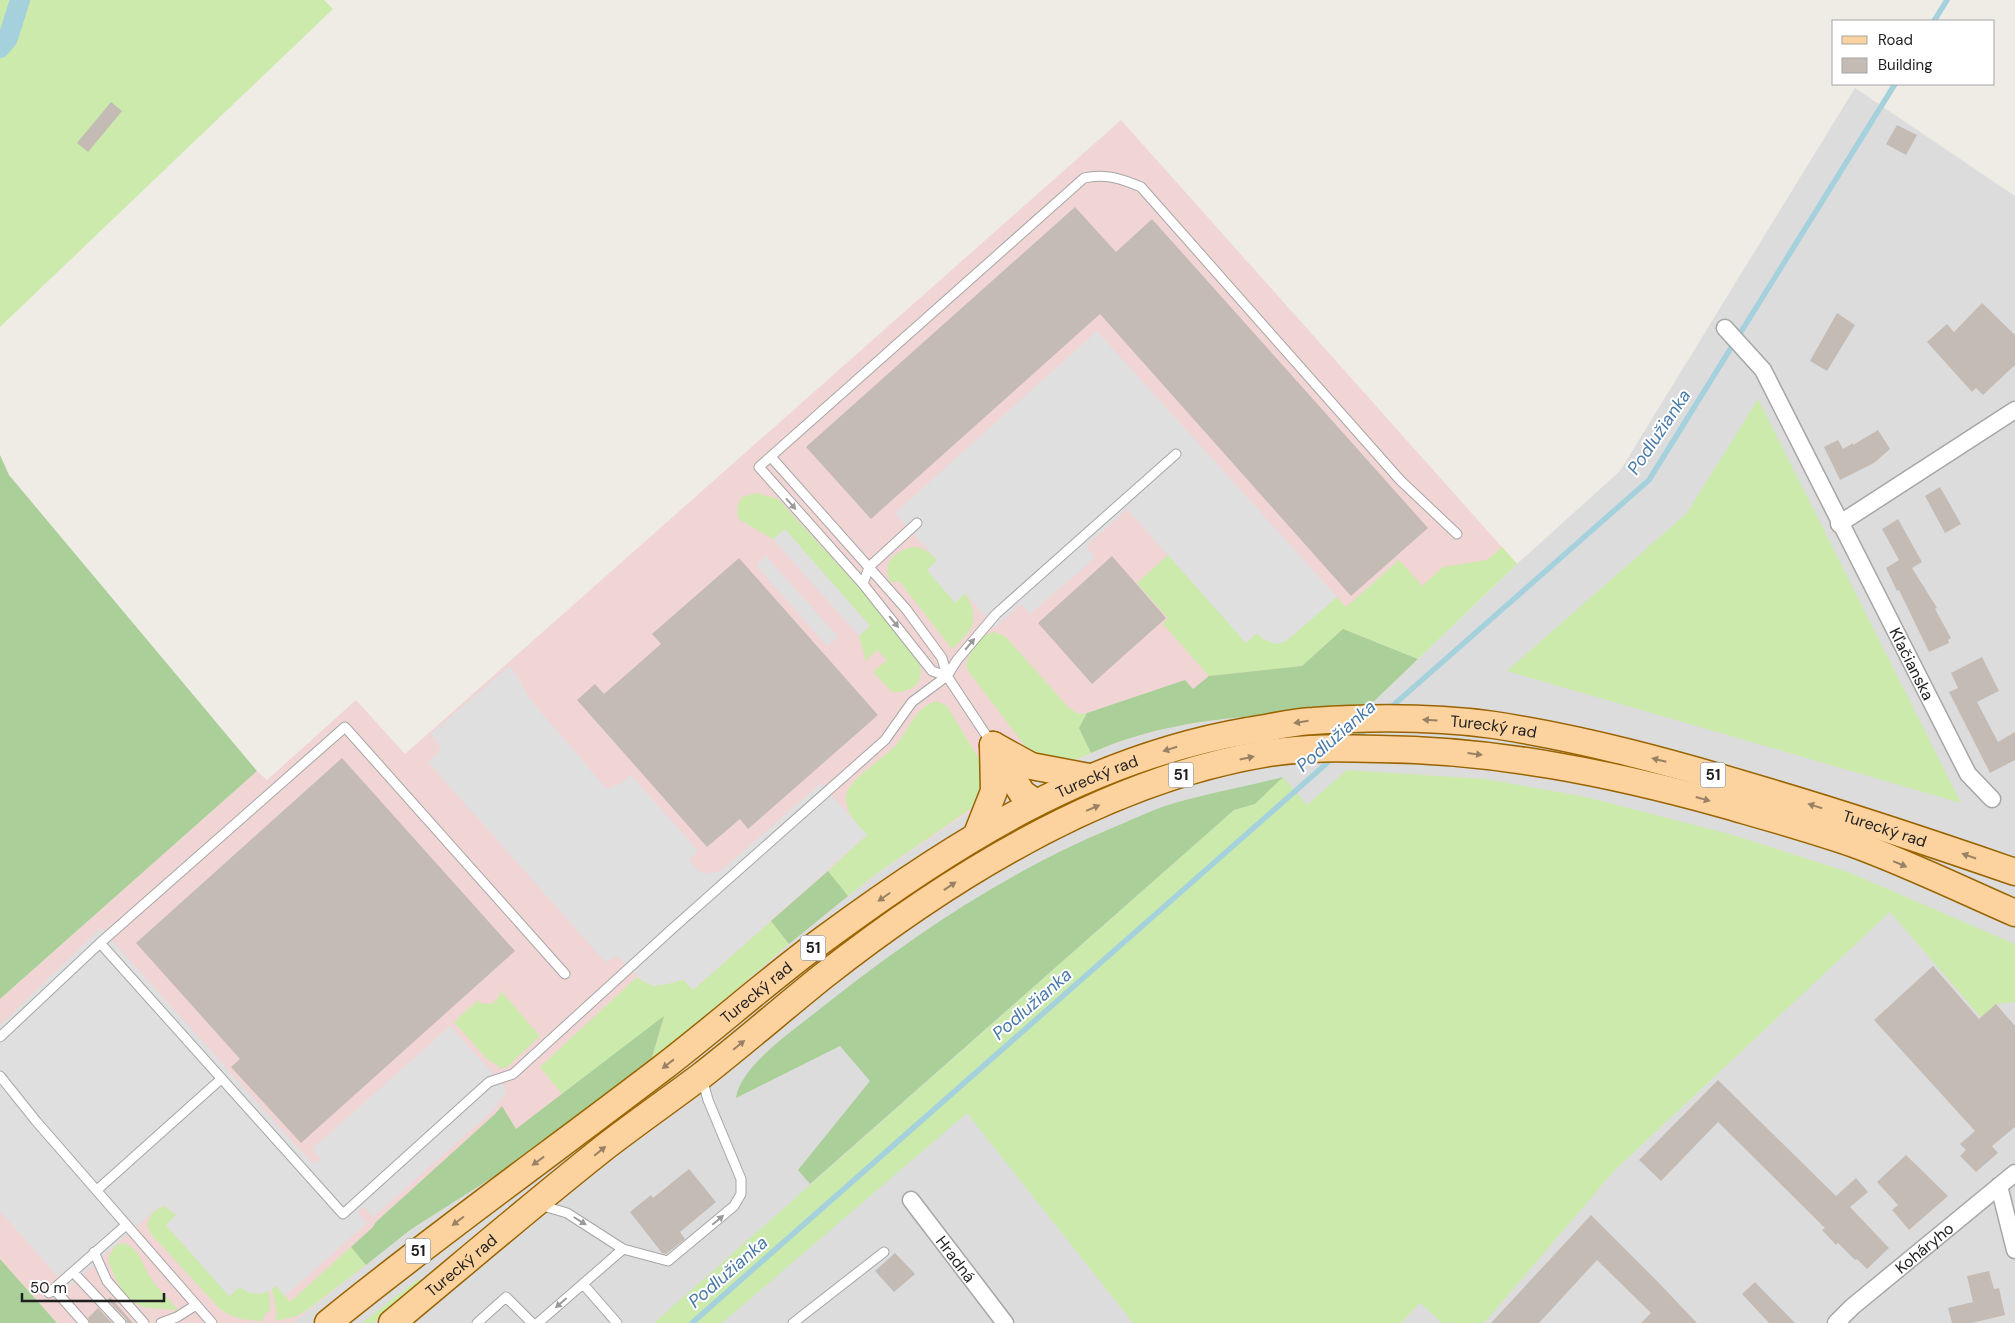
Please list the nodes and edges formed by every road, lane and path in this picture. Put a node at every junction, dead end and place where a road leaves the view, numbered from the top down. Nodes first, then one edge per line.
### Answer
1 (1725, 328) dead end
2 (2015, 410) edge
3 (1176, 454) dead end
4 (771, 457) junction
5 (918, 523) dead end
6 (1839, 524) junction
7 (1457, 534) dead end
8 (869, 567) junction
9 (863, 584) junction
10 (947, 676) junction
11 (993, 745) junction
12 (1031, 766) junction
13 (1089, 777) junction
14 (1992, 799) dead end
15 (1036, 803) junction
16 (1049, 829) junction
17 (978, 834) junction
18 (2015, 872) edge
19 (2015, 912) edge
20 (100, 943) junction
21 (565, 974) dead end
22 (0, 1037) edge
23 (0, 1076) edge
24 (701, 1076) junction
25 (222, 1079) junction
26 (2015, 1173) edge
27 (1999, 1186) junction
28 (97, 1190) junction
29 (911, 1200) dead end
30 (534, 1203) junction
31 (126, 1225) junction
32 (623, 1249) junction
33 (2015, 1250) edge
34 (94, 1252) junction
35 (884, 1252) dead end
36 (73, 1272) junction
37 (584, 1284) junction
38 (196, 1305) junction
39 (334, 1317) edge
40 (1000, 1321) edge
41 (84, 1323) edge
42 (120, 1323) edge
43 (144, 1323) edge
44 (162, 1323) edge
45 (212, 1323) edge
46 (317, 1323) edge
47 (392, 1323) edge
48 (477, 1323) edge
49 (532, 1323) edge
50 (538, 1323) edge
51 (617, 1323) edge
52 (793, 1323) edge
53 (1836, 1323) edge

1 - 6 street, Kľačianska
2 - 6 street
10 -> 3 lane
4 - 7 lane
4 - 8 lane
4 -> 9 lane
5 - 8 lane
6 - 14 street, Kľačianska
8 - 9 lane
8 - 10 lane
9 -> 10 lane
10 - 11 lane
10 - 25 lane
11 - 12 main road
11 - 15 main road
11 - 17 main road
12 - 13 main road
12 - 15 main road
13 - 15 main road, Turecký rad / 51
18 -> 13 main road, Turecký rad / 51
15 - 16 main road
15 - 17 main road, Turecký rad / 51
16 -> 19 main road, Turecký rad / 51
24 -> 16 main road, Turecký rad / 51
17 -> 39 main road, Turecký rad / 51
20 - 21 lane
20 - 22 lane
20 - 25 lane
23 - 28 lane
30 -> 24 main road, Turecký rad / 51
32 -> 24 lane
25 - 28 lane
26 - 27 street, Koháryho
27 - 33 street
27 - 53 street, Koháryho
28 - 31 lane
29 - 40 street, Hradná
30 -> 32 lane
30 - 47 main road, Turecký rad / 51
31 - 34 lane
31 - 38 lane
32 - 37 lane
34 - 36 lane
34 - 43 lane
35 - 52 lane
36 - 41 lane
36 - 42 lane
37 -> 50 lane
37 - 51 lane
38 - 44 lane
38 - 45 lane
39 - 46 main road, Turecký rad
48 - 49 lane

